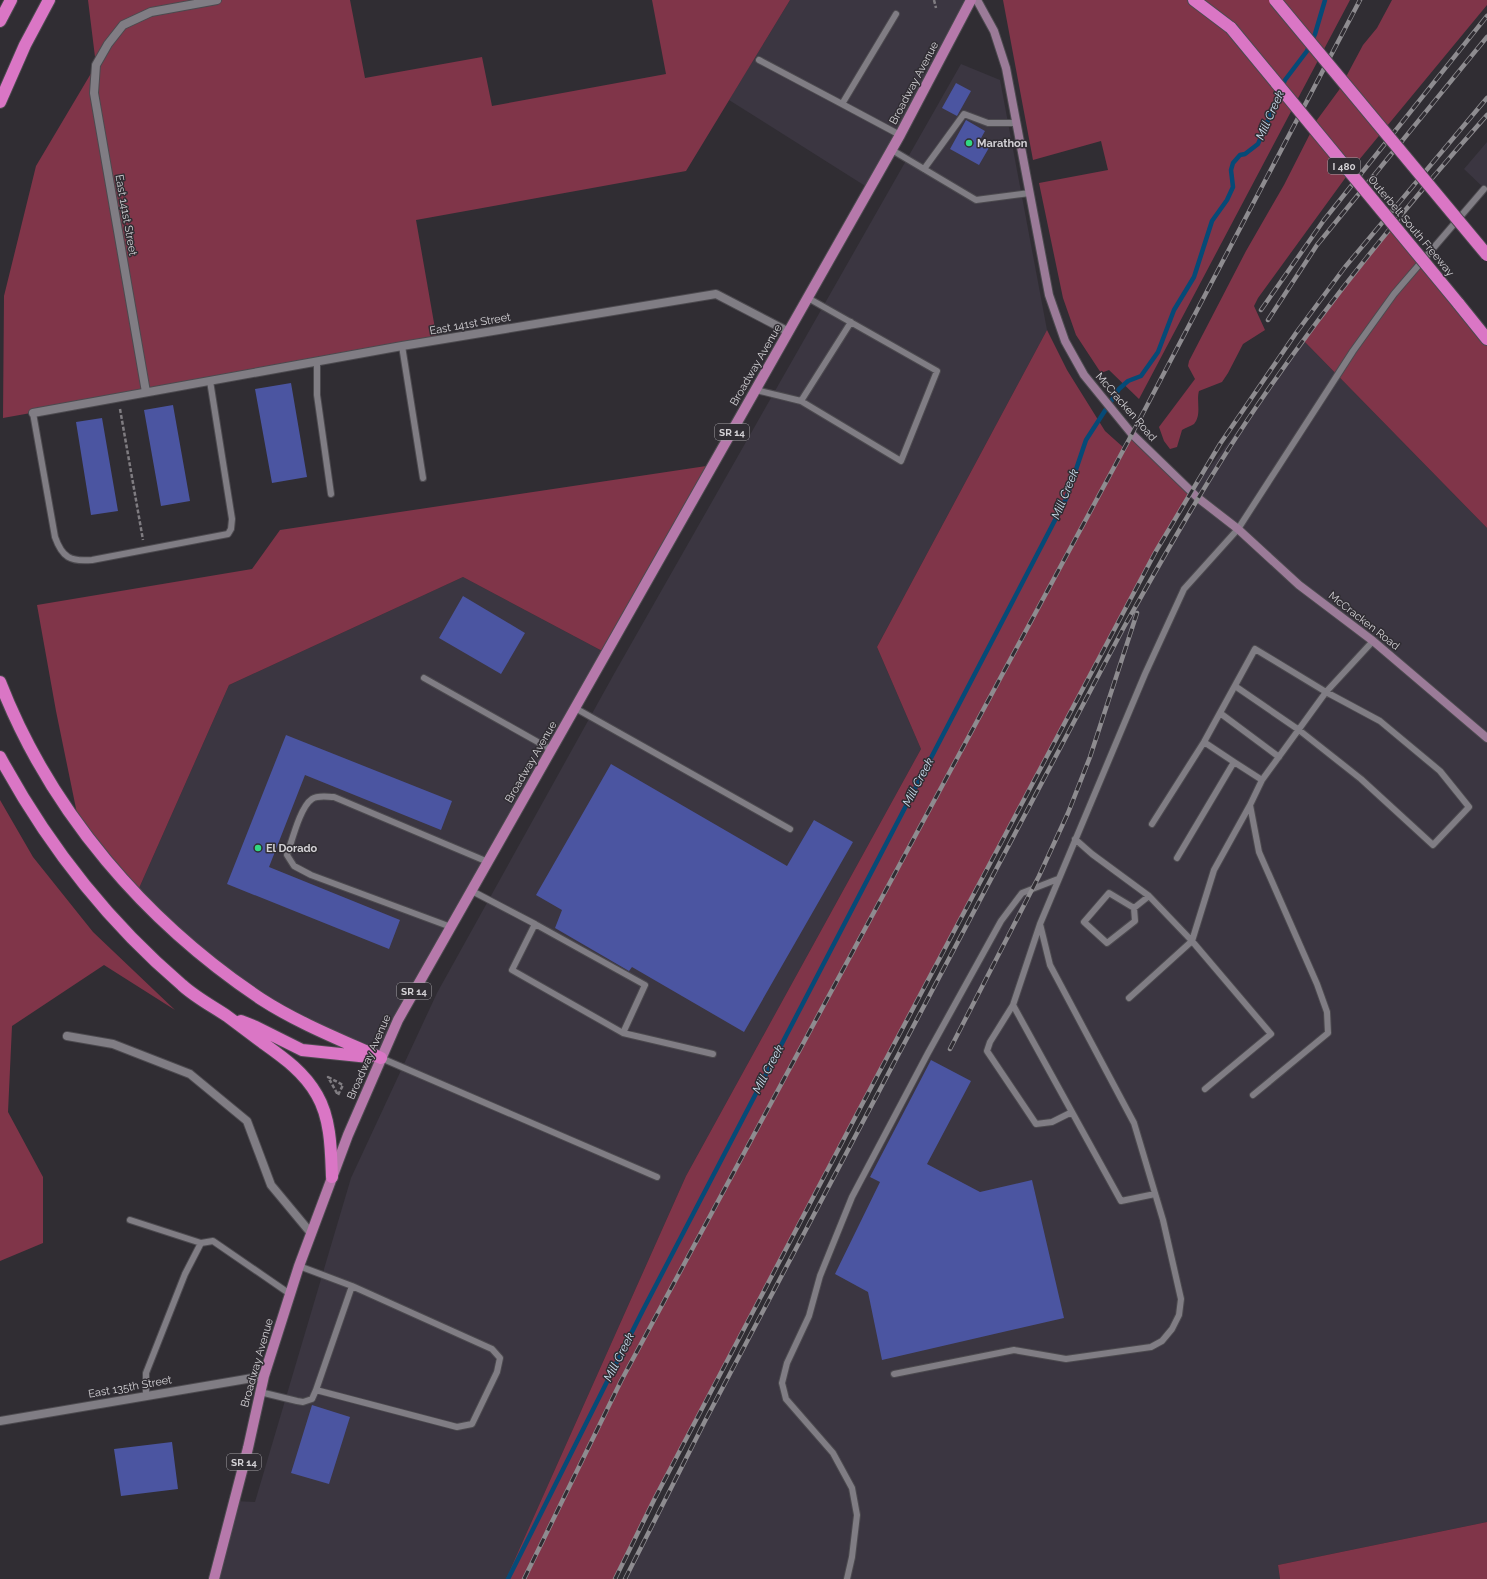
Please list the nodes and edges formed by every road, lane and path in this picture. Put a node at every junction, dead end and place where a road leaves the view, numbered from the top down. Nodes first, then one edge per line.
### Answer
1 (11, 0) edge
2 (50, 0) edge
3 (217, 0) edge
4 (934, 0) edge
5 (971, 0) edge
6 (977, 0) edge
7 (1194, 0) edge
8 (1209, 0) edge
9 (1275, 0) edge
10 (936, 8) dead end
11 (896, 14) dead end
12 (0, 21) edge
13 (1231, 28) junction
14 (759, 60) dead end
15 (0, 102) edge
16 (842, 104) junction
17 (1017, 123) junction
18 (900, 135) junction
19 (892, 150) junction
20 (924, 169) junction
21 (1484, 189) dead end
22 (1030, 193) junction
23 (1487, 256) edge
24 (808, 298) junction
25 (851, 322) junction
26 (789, 332) junction
27 (1487, 339) edge
28 (402, 346) junction
29 (317, 362) junction
30 (210, 381) junction
31 (756, 390) junction
32 (146, 392) junction
33 (118, 397) junction
34 (801, 401) junction
35 (33, 412) joint
36 (423, 478) dead end
37 (331, 494) dead end
38 (1238, 529) junction
39 (145, 550) junction
40 (1373, 641) junction
41 (424, 678) dead end
42 (0, 682) edge
43 (1235, 686) junction
44 (1326, 692) junction
45 (575, 708) junction
46 (1220, 713) junction
47 (1298, 730) junction
48 (1487, 738) edge
49 (1204, 742) junction
50 (552, 750) junction
51 (0, 757) edge
52 (1279, 757) junction
53 (1234, 762) junction
54 (1262, 780) junction
55 (1250, 806) junction
56 (1152, 824) dead end
57 (790, 829) dead end
58 (1075, 839) junction
59 (1177, 858) dead end
60 (488, 862) junction
61 (1058, 879) junction
62 (472, 891) junction
63 (1149, 896) junction
64 (1134, 908) junction
65 (535, 924) junction
66 (1040, 924) junction
67 (451, 927) junction
68 (1192, 941) junction
69 (1129, 998) dead end
70 (1013, 1006) junction
71 (229, 1017) junction
72 (622, 1033) junction
73 (67, 1036) dead end
74 (714, 1054) dead end
75 (381, 1058) junction
76 (1206, 1089) dead end
77 (338, 1094) joint
78 (1253, 1095) dead end
79 (1072, 1112) junction
80 (332, 1177) junction
81 (657, 1177) dead end
82 (1155, 1194) junction
83 (130, 1220) dead end
84 (310, 1232) junction
85 (201, 1243) junction
86 (299, 1266) junction
87 (352, 1286) junction
88 (290, 1294) junction
89 (894, 1374) dead end
90 (264, 1376) junction
91 (316, 1390) junction
92 (260, 1392) junction
93 (146, 1396) junction
94 (0, 1421) edge
95 (214, 1579) edge
96 (847, 1579) edge

1 - 12 highway
2 - 15 highway
3 - 32 street, East 141st Street
4 - 10 path
5 - 18 main road, Broadway Avenue / SR 14
6 - 17 street, McCracken Road
7 - 13 highway
8 - 13 highway, Outerbelt South Freeway / I 480
9 - 23 highway, bridge
11 - 16 lane
13 - 27 highway, Outerbelt South Freeway / I 480, bridge
14 - 16 lane
16 - 18 lane
17 - 20 lane
17 - 22 street, McCracken Road
18 - 19 main road, Broadway Avenue / SR 14
19 - 20 lane
19 - 24 main road, Broadway Avenue / SR 14
20 - 22 lane
21 - 38 lane
22 - 38 street, McCracken Road
24 - 25 lane
24 - 26 main road, Broadway Avenue / SR 14
25 - 34 lane
25 - 34 lane
26 - 28 street, East 141st Street
26 - 31 main road, Broadway Avenue / SR 14
28 - 29 street, East 141st Street
28 - 36 lane
29 - 30 street, East 141st Street
29 - 37 lane
30 - 32 street, East 141st Street
30 - 39 lane
31 - 34 lane
31 - 45 main road, Broadway Avenue / SR 14
32 - 33 street, East 141st Street
33 - 35 street, East 141st Street
33 - 39 path
35 - 39 lane
38 - 40 street, McCracken Road
38 - 58 lane
40 - 44 lane
40 - 48 street, McCracken Road
41 - 50 lane
42 - 75 highway
43 - 44 lane
43 - 46 lane
43 - 47 lane
44 - 47 lane
44 - 47 lane
45 - 50 main road, Broadway Avenue / SR 14
45 - 57 lane
46 - 49 lane
46 - 52 lane
47 - 52 lane
49 - 53 lane
49 - 56 lane
50 - 60 main road, Broadway Avenue / SR 14
51 - 71 highway
52 - 54 lane
53 - 54 lane
53 - 59 lane
54 - 55 lane
55 - 68 lane
55 - 78 lane
58 - 61 lane
58 - 63 lane
60 - 62 main road, Broadway Avenue / SR 14
60 - 67 lane
61 - 66 lane
61 - 96 lane
62 - 65 lane
62 - 67 main road, Broadway Avenue / SR 14
63 - 64 lane
63 - 68 lane
64 - 64 lane
65 - 72 lane
65 - 72 lane
66 - 70 lane
66 - 82 lane
67 - 75 main road, Broadway Avenue / SR 14
68 - 69 lane
68 - 76 lane
70 - 79 lane
70 - 79 lane
71 - 75 highway
71 - 80 highway
72 - 74 lane
73 - 84 street
75 - 80 main road, Broadway Avenue / SR 14
75 - 81 lane
77 - 77 path
79 - 82 lane
80 - 84 main road, Broadway Avenue / SR 14
82 - 89 lane
83 - 85 lane
84 - 86 main road, Broadway Avenue / SR 14
85 - 88 lane
85 - 93 lane
86 - 87 lane
86 - 88 main road, Broadway Avenue / SR 14
87 - 91 lane
87 - 91 lane
88 - 90 main road, Broadway Avenue / SR 14
90 - 92 main road, Broadway Avenue / SR 14
90 - 93 street, East 135th Street
91 - 92 lane
92 - 95 main road, Broadway Avenue / SR 14
93 - 94 street, East 135th Street

